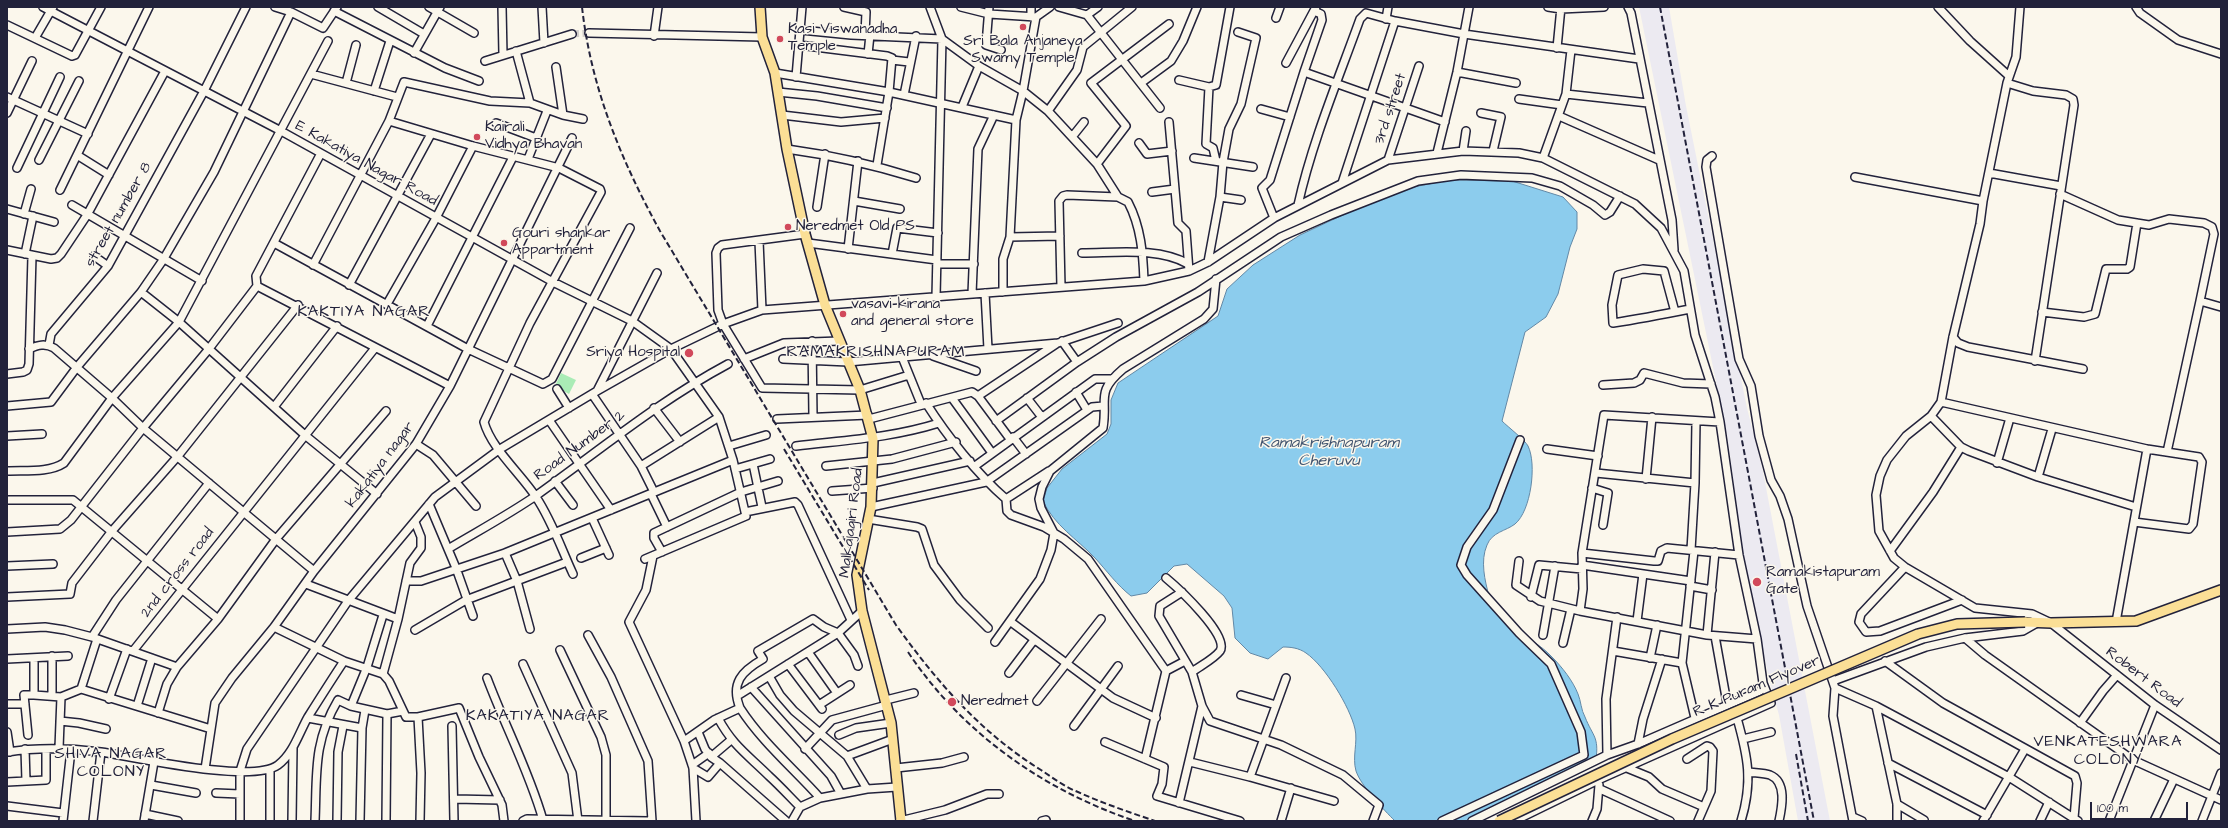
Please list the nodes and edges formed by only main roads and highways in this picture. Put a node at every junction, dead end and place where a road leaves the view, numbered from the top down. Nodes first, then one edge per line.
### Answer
1 (760, 7) edge
2 (2221, 590) edge
3 (901, 821) edge
4 (1499, 821) edge

1 - 3 main road, Malkajagiri Road
2 - 4 main road, R K Puram Flyover, bridge

